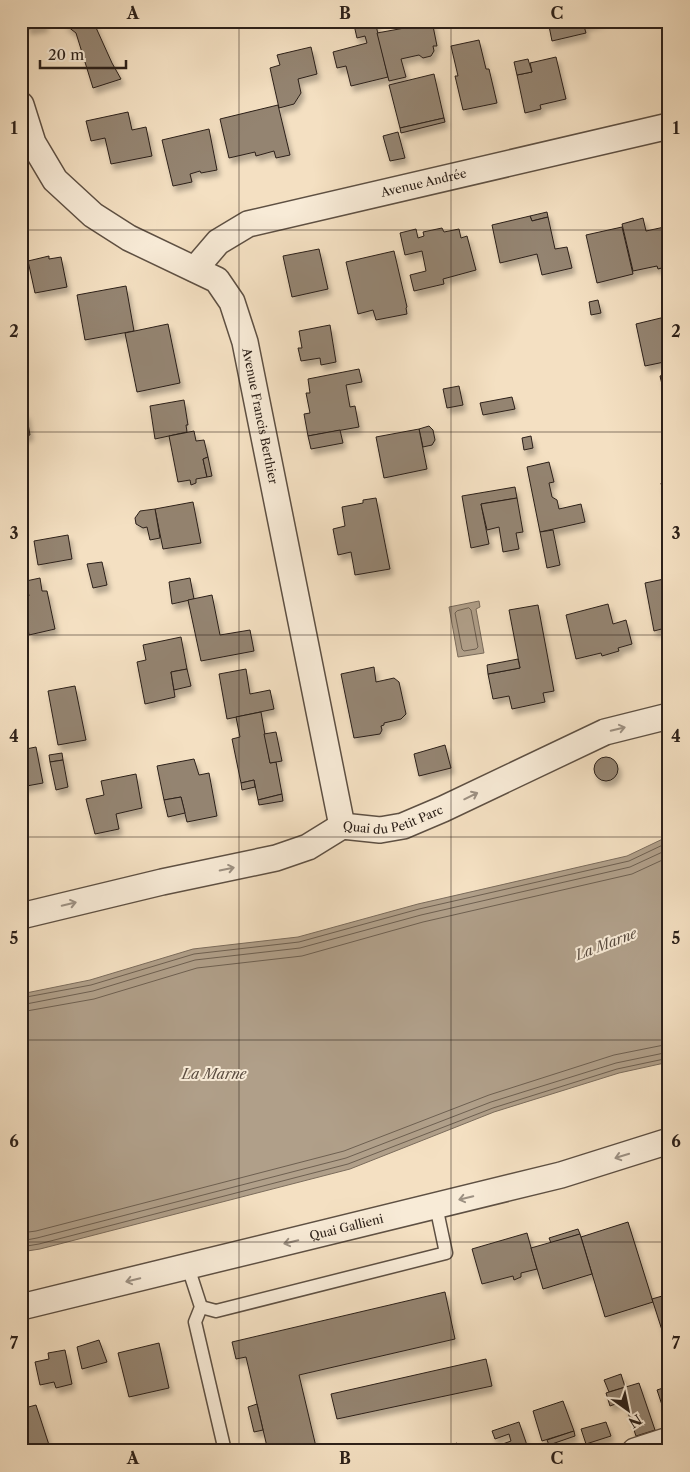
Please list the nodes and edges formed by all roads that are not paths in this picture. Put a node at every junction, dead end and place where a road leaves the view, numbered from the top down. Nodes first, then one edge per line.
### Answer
1 (21, 105) edge
2 (669, 126) edge
3 (195, 269) junction
4 (669, 716) edge
5 (342, 826) junction
6 (21, 916) edge
7 (669, 1141) edge
8 (436, 1206) junction
9 (188, 1267) junction
10 (21, 1307) edge
11 (201, 1307) junction
12 (669, 1440) edge
13 (225, 1451) edge
14 (635, 1451) edge

1 - 3 street, Avenue Francis Berthier
2 - 3 street, Avenue Andrée
3 - 5 street, Avenue Francis Berthier
5 -> 4 street, Quai du Petit Parc
6 -> 5 street, Quai du Petit Parc
7 -> 8 street, Quai Gallieni
8 -> 9 street, Quai Gallieni
8 - 11 lane
9 -> 10 street, Quai Gallieni
9 - 11 lane
11 - 13 lane
12 - 14 street

